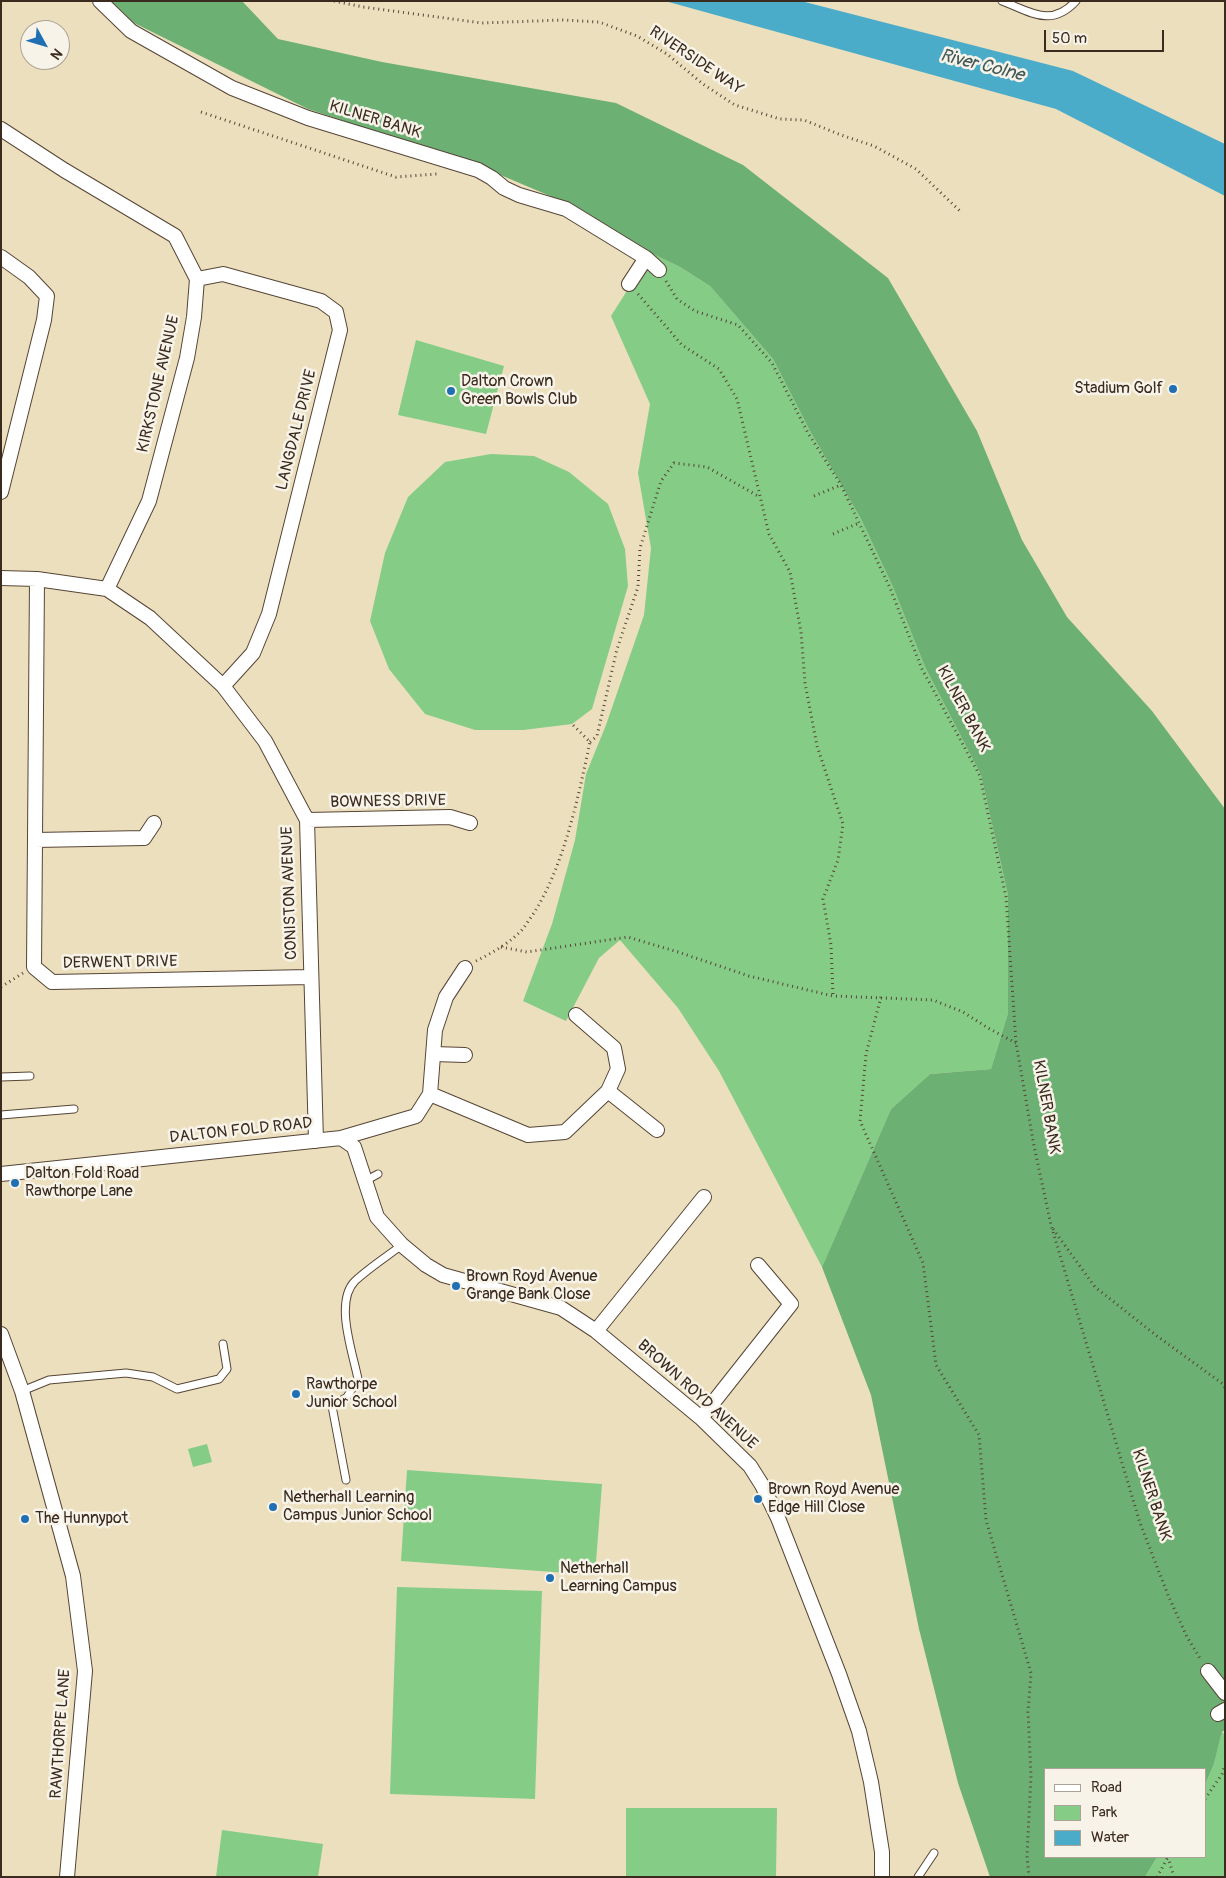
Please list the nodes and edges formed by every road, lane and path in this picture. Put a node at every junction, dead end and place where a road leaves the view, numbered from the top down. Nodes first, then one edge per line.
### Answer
1 (100, 1) edge
2 (334, 1) edge
3 (1002, 1) edge
4 (1076, 1) edge
5 (201, 112) dead end
6 (1, 129) edge
7 (396, 177) dead end
8 (960, 211) dead end
9 (1, 257) edge
10 (646, 258) junction
11 (659, 270) joint
12 (197, 279) junction
13 (629, 284) joint
14 (841, 485) junction
15 (1, 492) edge
16 (759, 496) junction
17 (814, 496) dead end
18 (859, 523) junction
19 (833, 534) dead end
20 (1, 578) edge
21 (38, 579) junction
22 (107, 589) junction
23 (223, 686) junction
24 (572, 724) dead end
25 (590, 742) junction
26 (307, 820) junction
27 (154, 823) dead end
28 (470, 823) dead end
29 (35, 840) junction
30 (501, 947) junction
31 (34, 967) junction
32 (465, 968) joint
33 (310, 976) junction
34 (1, 986) edge
35 (833, 996) junction
36 (881, 998) junction
37 (576, 1015) dead end
38 (1016, 1043) junction
39 (434, 1054) junction
40 (465, 1055) dead end
41 (30, 1076) dead end
42 (1, 1077) edge
43 (608, 1091) junction
44 (430, 1094) junction
45 (74, 1109) dead end
46 (1, 1114) edge
47 (657, 1130) dead end
48 (341, 1138) junction
49 (316, 1141) junction
50 (1, 1174) edge
51 (378, 1174) dead end
52 (365, 1181) junction
53 (704, 1197) dead end
54 (1051, 1225) junction
55 (402, 1245) junction
56 (758, 1265) dead end
57 (596, 1330) junction
58 (1, 1334) edge
59 (222, 1344) dead end
60 (1225, 1388) edge
61 (22, 1391) junction
62 (701, 1418) junction
63 (346, 1480) dead end
64 (1208, 1671) joint
65 (1225, 1692) edge
66 (1225, 1765) edge
67 (1206, 1798) edge
68 (934, 1853) dead end
69 (1167, 1858) edge
70 (1168, 1858) edge
71 (67, 1877) edge
72 (882, 1877) edge
73 (918, 1877) edge
74 (1029, 1877) edge
75 (1157, 1877) edge
76 (1174, 1877) edge

1 - 10 street, KILNER BANK
2 - 8 path, RIVERSIDE WAY
3 - 4 lane
5 - 7 path
6 - 12 street
9 - 15 street
10 - 11 street, KILNER BANK
10 - 13 street
11 - 14 path, KILNER BANK
12 - 22 street, KIRKSTONE AVENUE
12 - 23 street, LANGDALE DRIVE
13 - 16 path
14 - 17 path
14 - 18 path, KILNER BANK
16 - 25 path
16 - 35 path
18 - 19 path
18 - 38 path, KILNER BANK
20 - 21 street, CONISTON AVENUE
21 - 22 street, CONISTON AVENUE
21 - 29 street
22 - 23 street, CONISTON AVENUE
23 - 26 street, CONISTON AVENUE
24 - 25 path
25 - 30 path
26 - 28 street, BOWNESS DRIVE
26 - 33 street, CONISTON AVENUE
27 - 29 street
29 - 31 street
30 - 32 path
30 - 35 path
31 - 33 street, DERWENT DRIVE
31 - 34 path
32 - 39 street, DALTON FOLD ROAD
33 - 49 street, CONISTON AVENUE
35 - 36 path
36 - 38 path
36 - 74 path
37 - 43 street
38 - 54 path, KILNER BANK
39 - 40 street
39 - 44 street, DALTON FOLD ROAD
41 - 42 lane
43 - 44 street
43 - 47 street
44 - 48 street, DALTON FOLD ROAD
45 - 46 lane
48 - 49 street, DALTON FOLD ROAD
48 - 52 street, BROWN ROYD AVENUE
49 - 50 street, DALTON FOLD ROAD
51 - 52 lane
52 - 55 street, BROWN ROYD AVENUE
53 - 57 street
54 - 60 path
54 - 64 path, KILNER BANK
55 - 57 street, BROWN ROYD AVENUE
55 - 63 lane
56 - 62 street
57 - 62 street, BROWN ROYD AVENUE
58 - 61 street, RAWTHORPE LANE
59 - 61 lane
61 - 71 street, RAWTHORPE LANE
62 - 72 street, BROWN ROYD AVENUE
64 - 65 street
66 - 67 path
68 - 73 lane
69 - 75 path
70 - 76 path

